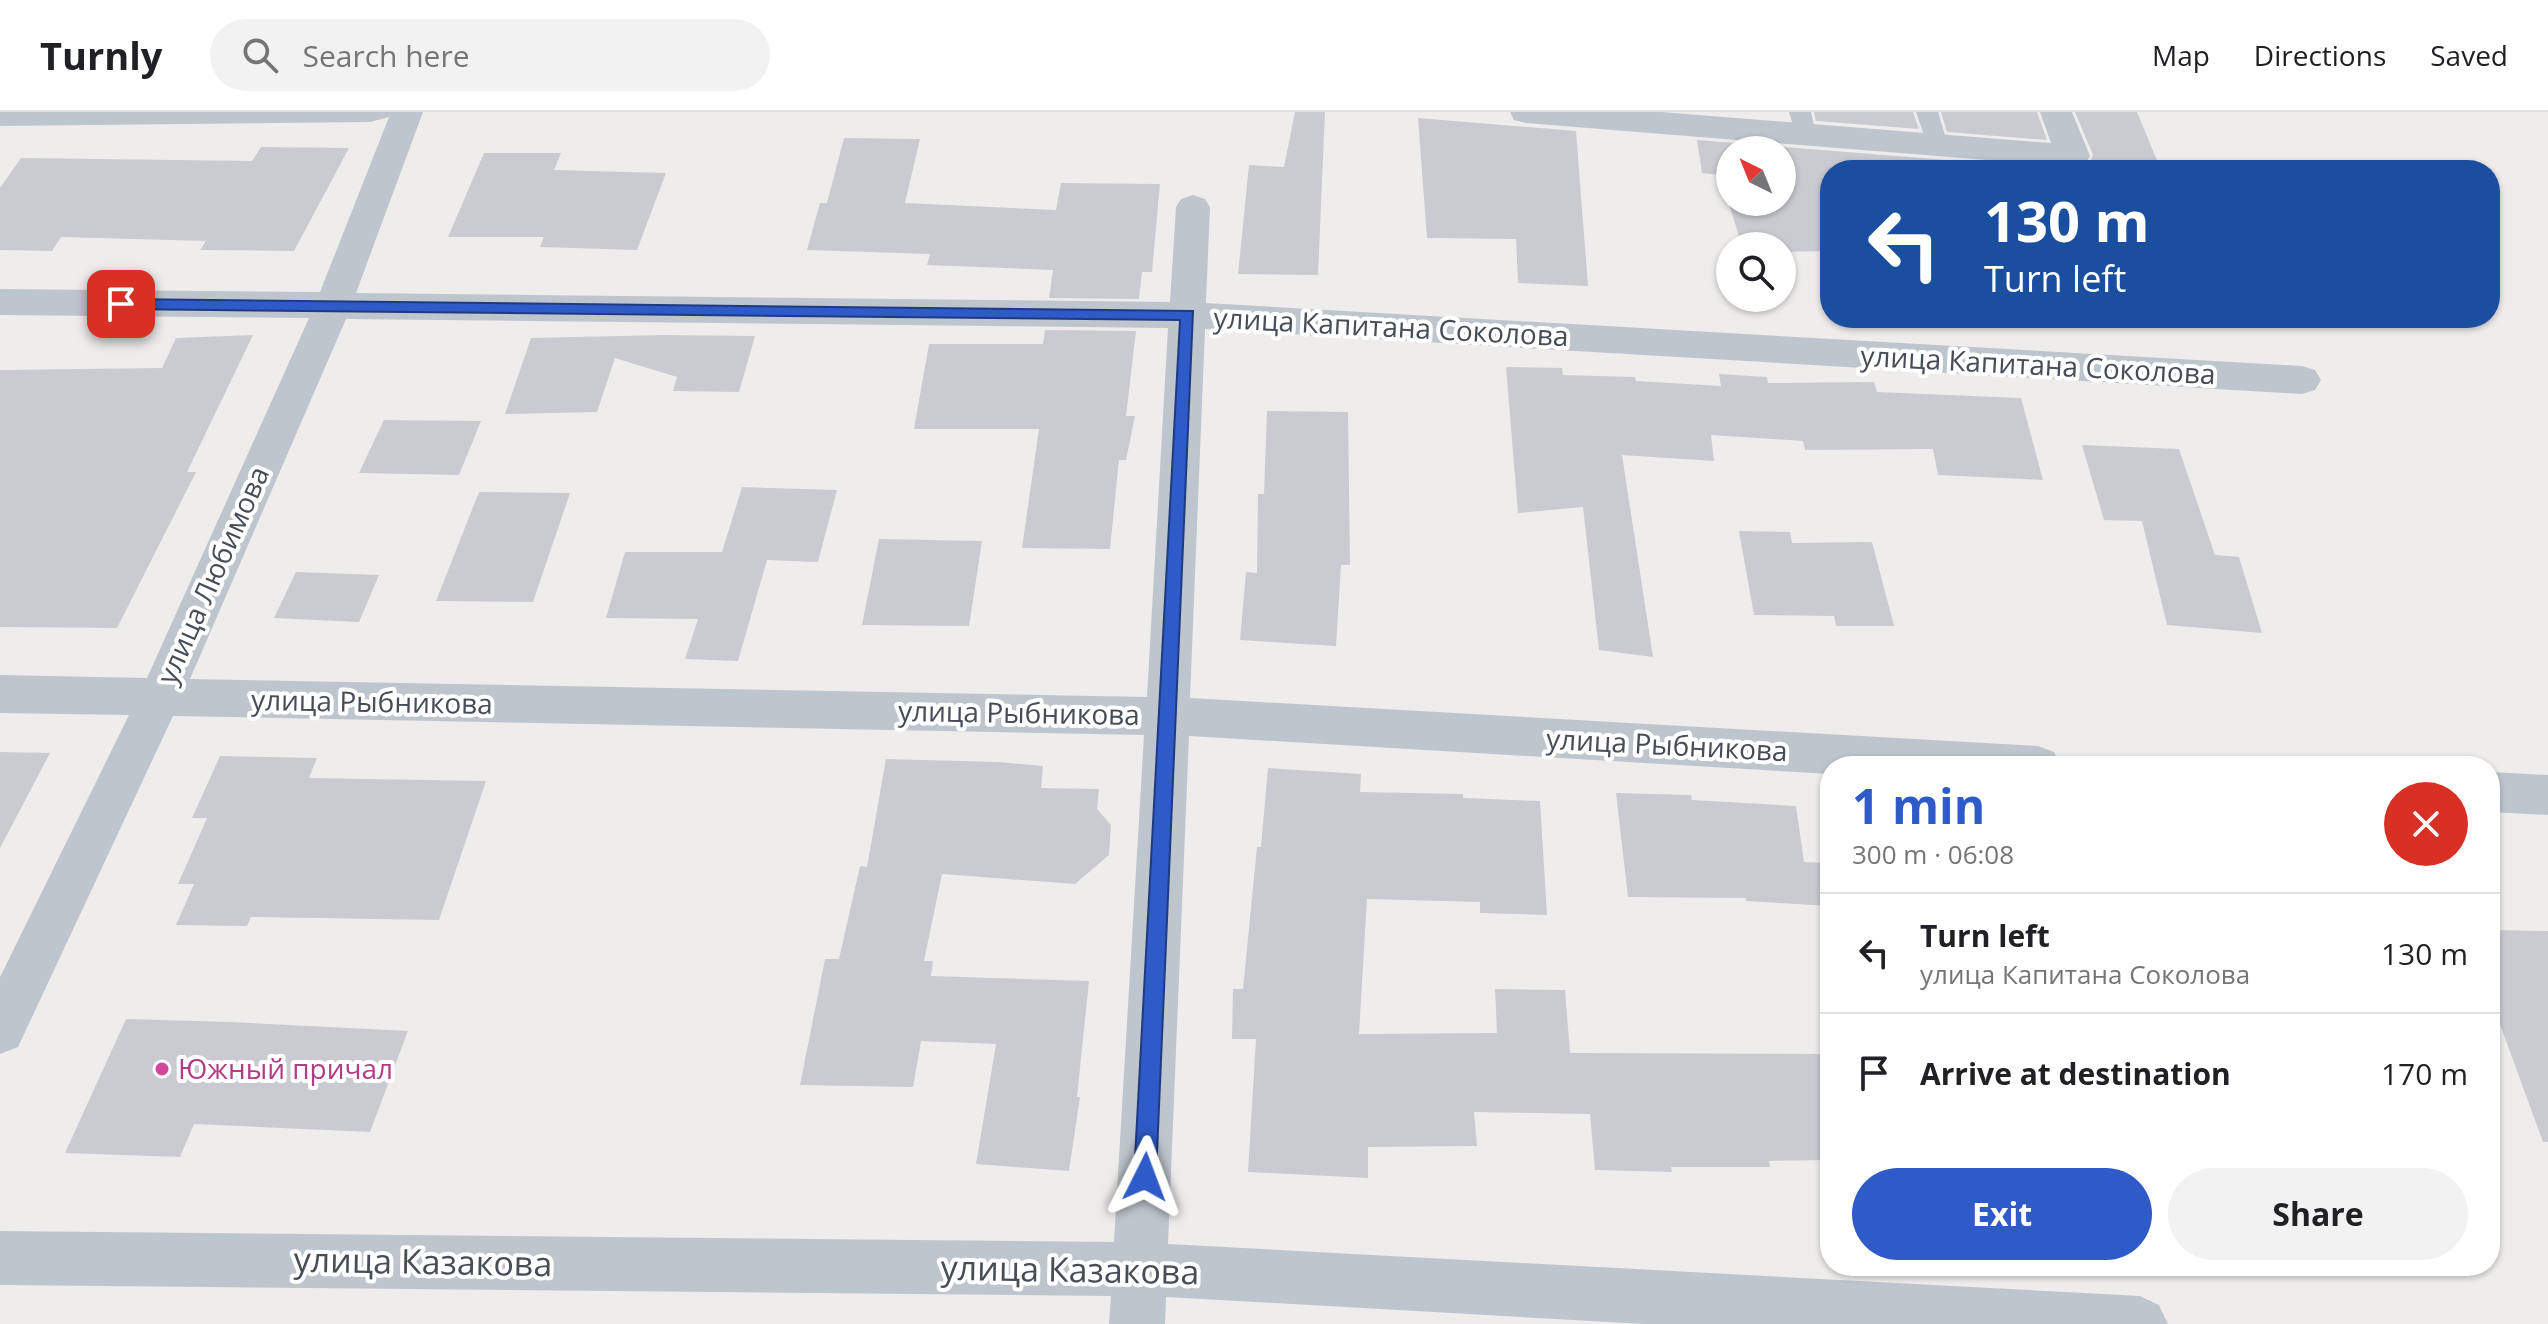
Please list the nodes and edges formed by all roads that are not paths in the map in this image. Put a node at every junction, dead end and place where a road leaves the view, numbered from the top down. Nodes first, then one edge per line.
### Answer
1 (381, 112) edge
2 (407, 112) edge
3 (1526, 112) edge
4 (1539, 112) edge
5 (1927, 112) edge
6 (2056, 112) edge
7 (88, 116) edge
8 (1666, 118) edge
9 (0, 119) edge
10 (1802, 123) edge
11 (1937, 145) junction
12 (2053, 160) edge
13 (2075, 160) edge
14 (1193, 207) dead end
15 (0, 302) edge
16 (332, 308) junction
17 (1188, 315) junction
18 (2302, 380) dead end
19 (0, 694) edge
20 (159, 699) junction
21 (1167, 716) junction
22 (1864, 756) edge
23 (2500, 793) edge
24 (2548, 795) edge
25 (0, 1030) edge
26 (0, 1258) edge
27 (1140, 1269) junction
28 (1137, 1324) edge
29 (2140, 1324) edge

1 - 7 lane
2 - 16 street, улица Любимова
3 - 4 street
4 - 8 street
5 - 11 lane
6 - 13 street
7 - 9 lane
8 - 10 street
10 - 11 street
11 - 12 street
14 - 17 street
15 - 16 street, улица Капитана Соколова
16 - 17 street, улица Капитана Соколова
16 - 20 street, улица Любимова
17 - 18 street, улица Капитана Соколова
17 - 21 street
19 - 20 street, улица Рыбникова
20 - 21 street, улица Рыбникова
20 - 25 street, улица Любимова
21 - 22 street, улица Рыбникова
21 - 27 street
23 - 24 street
26 - 27 street, улица Казакова
27 - 28 street
27 - 29 street, улица Казакова

